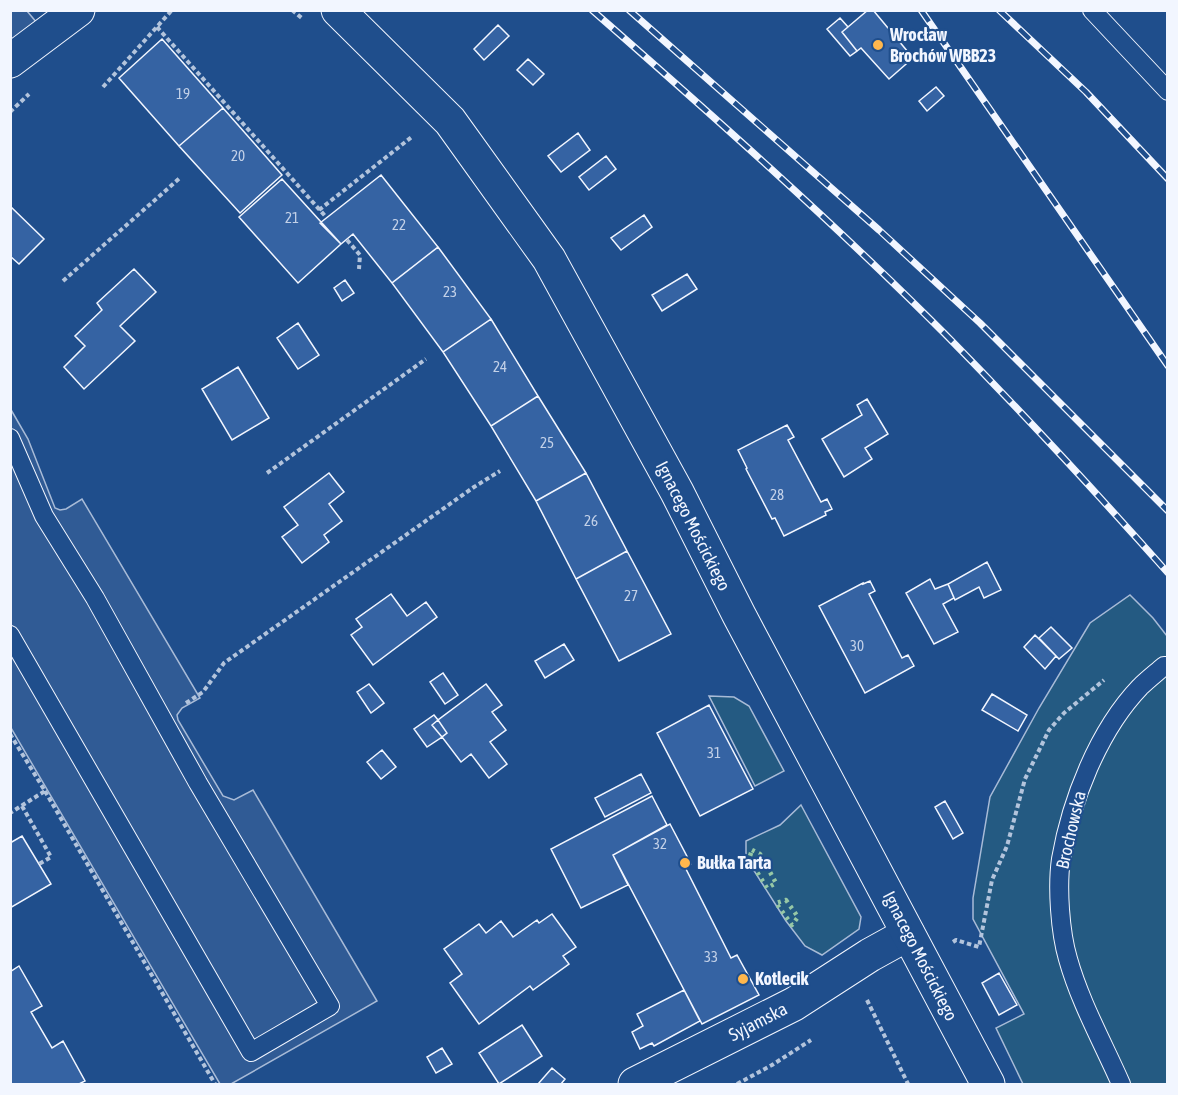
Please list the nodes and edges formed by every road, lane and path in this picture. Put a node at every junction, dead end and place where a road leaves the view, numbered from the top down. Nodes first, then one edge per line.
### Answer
1 (78, 10) edge
2 (172, 10) edge
3 (292, 10) edge
4 (1092, 10) edge
5 (324, 18) edge
6 (157, 27) junction
7 (10, 61) edge
8 (104, 87) dead end
9 (1167, 91) edge
10 (417, 132) dead end
11 (181, 177) dead end
12 (319, 210) junction
13 (326, 217) dead end
14 (346, 240) dead end
15 (359, 269) dead end
16 (63, 281) dead end
17 (426, 359) dead end
18 (10, 438) edge
19 (500, 471) dead end
20 (267, 473) dead end
21 (10, 635) edge
22 (1167, 666) edge
23 (1139, 688) junction
24 (162, 717) junction
25 (10, 734) edge
26 (45, 791) junction
27 (22, 806) junction
28 (10, 813) edge
29 (39, 864) dead end
30 (915, 946) junction
31 (848, 969) junction
32 (868, 1002) junction
33 (859, 1008) dead end
34 (820, 1034) dead end
35 (215, 1084) edge
36 (635, 1084) edge
37 (737, 1084) edge
38 (908, 1084) edge
39 (987, 1084) edge
40 (1121, 1084) edge

1 - 7 street
2 - 6 path
3 - 5 path
4 - 9 lane
5 - 30 street, Ignacego Mościckiego
6 - 8 path
6 - 12 path
10 - 12 path
11 - 16 path
12 - 13 path
14 - 15 path
17 - 20 path
18 - 24 lane
19 - 24 path
21 - 24 lane
22 - 23 lane, Brochowska
23 - 30 path
23 - 40 lane, Brochowska
25 - 26 path
26 - 27 path
26 - 35 path
27 - 28 path
27 - 29 path
30 - 31 street, Syjamska
30 - 39 street, Ignacego Mościckiego
31 - 32 path
31 - 36 street, Syjamska
32 - 33 path
32 - 38 path
34 - 37 path

